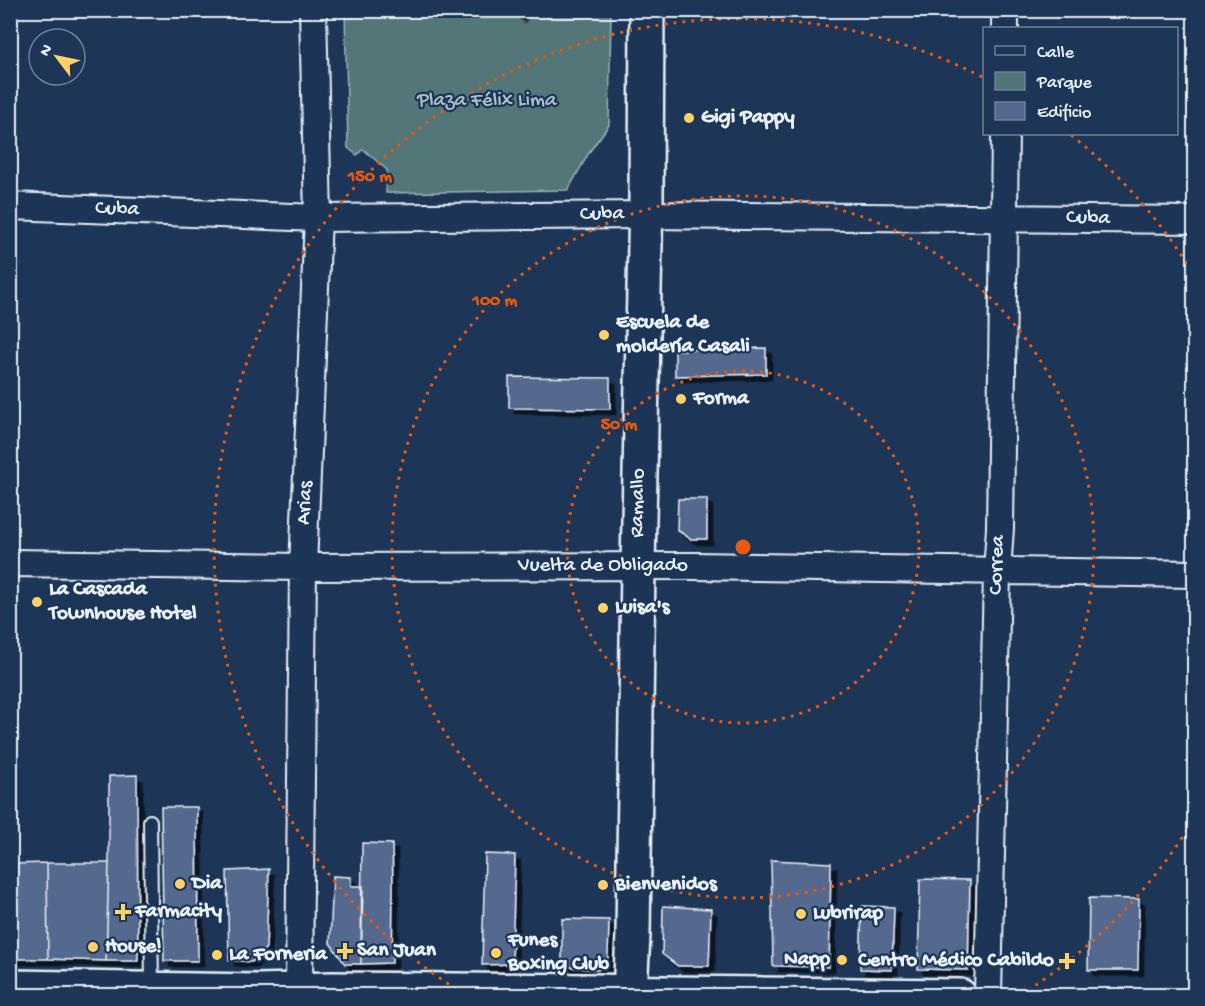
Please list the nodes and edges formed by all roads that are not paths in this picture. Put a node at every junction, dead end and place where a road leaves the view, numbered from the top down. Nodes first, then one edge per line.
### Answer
1 (313, 10) edge
2 (647, 10) edge
3 (1005, 10) edge
4 (1005, 27) edge
5 (1005, 135) edge
6 (10, 206) edge
7 (645, 214) junction
8 (318, 218) junction
9 (1005, 218) junction
10 (1194, 220) edge
11 (10, 563) edge
12 (638, 566) junction
13 (303, 567) junction
14 (997, 572) junction
15 (1194, 574) edge
16 (150, 821) dead end
17 (10, 987) edge
18 (152, 989) junction
19 (298, 993) edge
20 (630, 994) edge
21 (960, 996) edge
22 (988, 996) edge

1 - 8 street, Arias
2 - 7 street, Ramallo
3 - 4 street
5 - 9 street, Correa
6 - 8 street, Cuba
7 - 8 street, Cuba
7 - 9 street, Cuba
7 - 12 street, Ramallo
8 - 13 street, Arias
9 - 10 street, Cuba
9 - 14 street, Correa
11 - 13 street, Vuelta de Obligado
12 - 13 street, Vuelta de Obligado
12 - 14 street, Vuelta de Obligado
12 - 20 street, Ramallo
13 - 19 street, Arias
14 - 15 street, Vuelta de Obligado
14 - 22 street, Correa
16 - 18 lane
17 - 18 street
18 - 19 street
19 - 20 street
20 - 21 street

